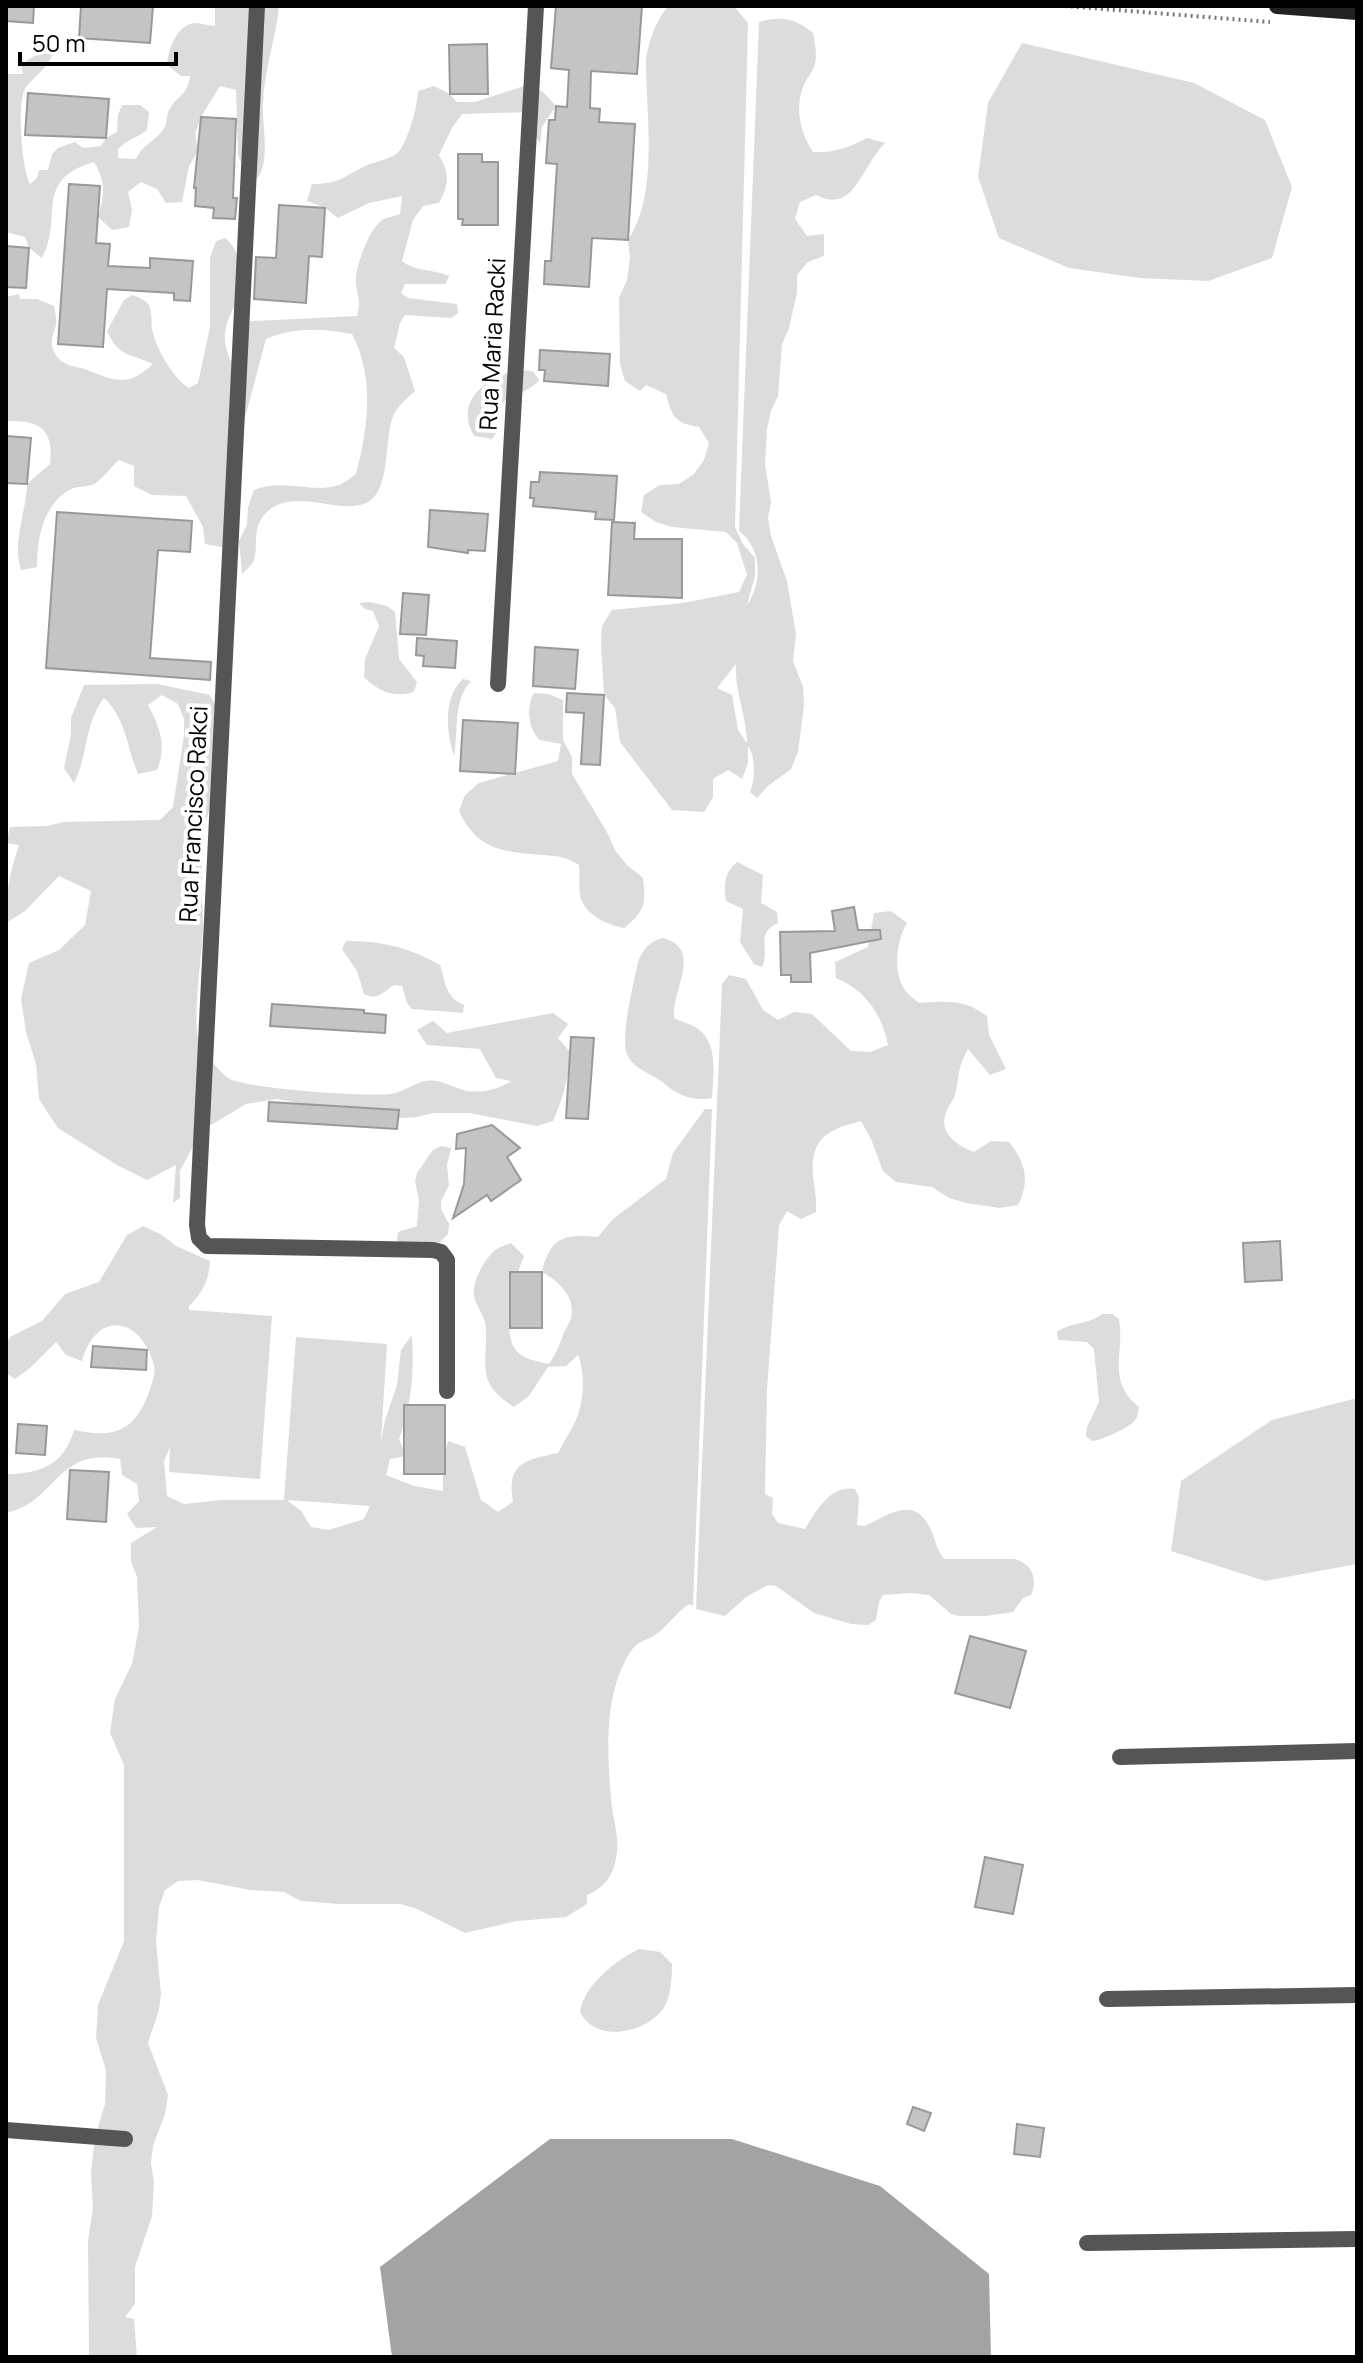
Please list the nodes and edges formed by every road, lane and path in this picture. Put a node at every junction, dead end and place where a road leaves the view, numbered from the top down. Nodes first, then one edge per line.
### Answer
1 (257, 6) edge
2 (536, 6) edge
3 (1065, 6) edge
4 (1357, 12) edge
5 (1279, 15) edge
6 (498, 684) dead end
7 (447, 1391) dead end
8 (1357, 1751) edge
9 (1120, 1757) dead end
10 (1357, 1995) edge
11 (1107, 1999) dead end
12 (6, 2130) edge
13 (125, 2139) dead end
14 (1357, 2239) edge
15 (1087, 2243) dead end

1 - 7 street, Rua Francisco Rakci
2 - 6 street, Rua Maria Racki
3 - 5 path
4 - 5 main road
8 - 9 street
10 - 11 street
12 - 13 street
14 - 15 street

